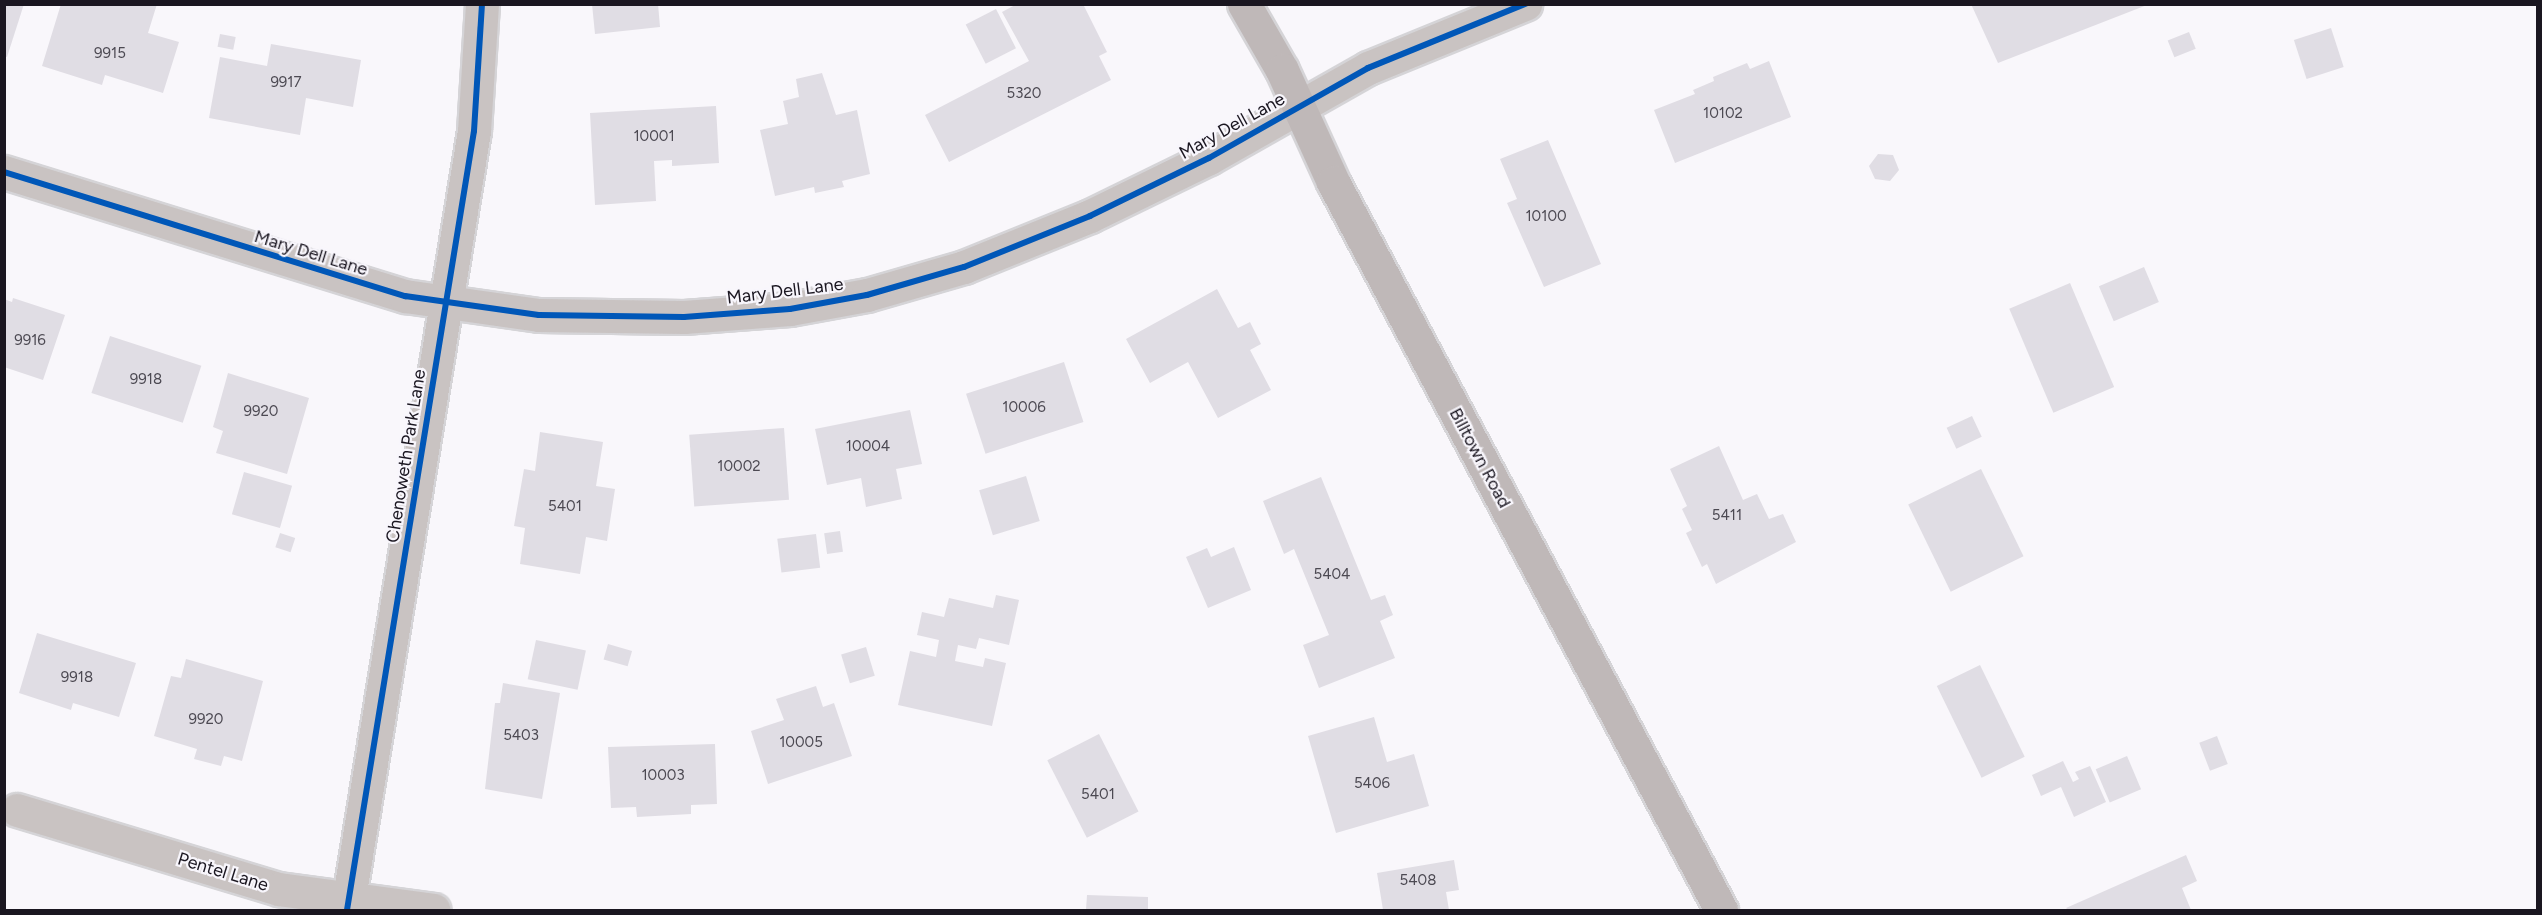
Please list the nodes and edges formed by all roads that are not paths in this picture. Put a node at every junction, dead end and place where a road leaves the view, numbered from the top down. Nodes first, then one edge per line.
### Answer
1 (482, 4) edge
2 (1244, 4) edge
3 (1525, 4) edge
4 (1299, 106) junction
5 (4, 172) edge
6 (446, 302) junction
7 (17, 810) dead end
8 (348, 905) edge
9 (434, 910) edge
10 (1721, 910) edge

1 - 6 street, Chenoweth Park Lane
2 - 4 main road, Billtown Road
3 - 4 street, Mary Dell Lane
4 - 6 street, Mary Dell Lane
4 - 10 main road, Billtown Road
5 - 6 street, Mary Dell Lane
6 - 8 street, Chenoweth Park Lane
7 - 8 street, Pentel Lane
8 - 9 street, Pentel Lane

